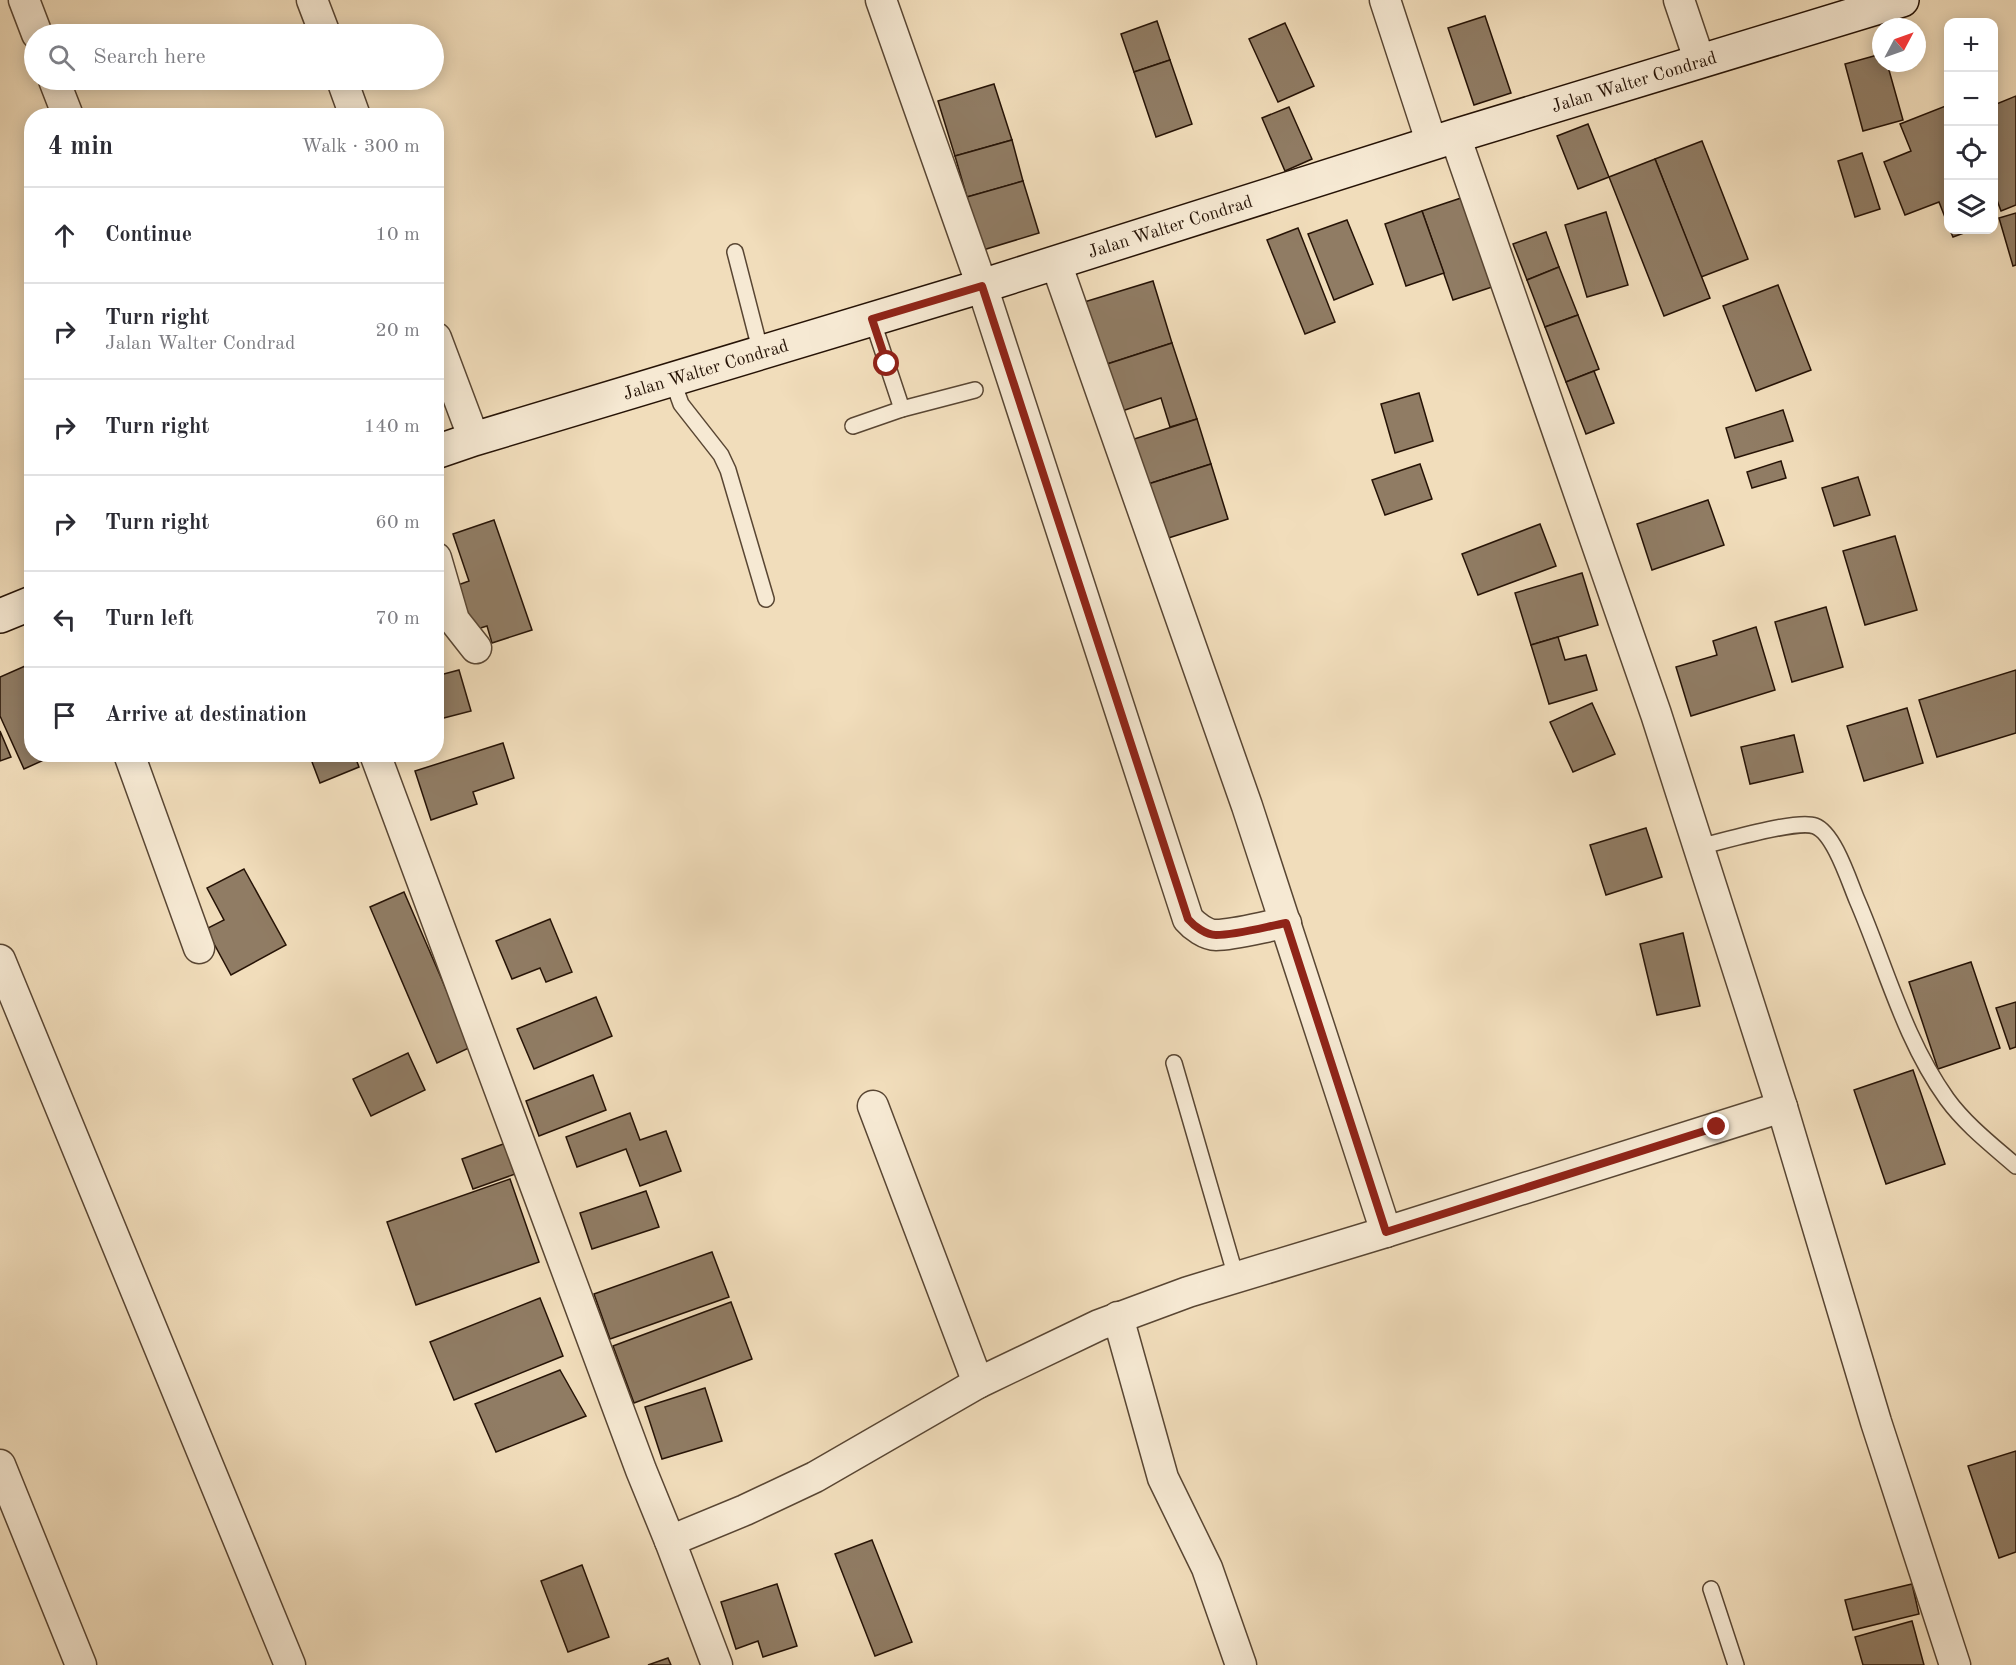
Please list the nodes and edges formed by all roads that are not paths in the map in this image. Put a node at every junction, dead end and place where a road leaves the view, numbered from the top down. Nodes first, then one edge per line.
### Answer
1 (24, 0) edge
2 (312, 0) edge
3 (881, 0) edge
4 (1385, 0) edge
5 (1678, 0) edge
6 (1902, 0) edge
7 (34, 24) edge
8 (321, 24) edge
9 (1700, 62) junction
10 (58, 90) edge
11 (346, 90) edge
12 (65, 108) edge
13 (352, 108) edge
14 (1444, 140) junction
15 (735, 252) dead end
16 (1056, 263) junction
17 (982, 286) junction
18 (872, 319) junction
19 (761, 353) junction
20 (444, 359) edge
21 (672, 380) junction
22 (975, 390) dead end
23 (902, 409) junction
24 (853, 426) dead end
25 (474, 439) junction
26 (444, 449) edge
27 (444, 586) edge
28 (766, 599) dead end
29 (24, 606) edge
30 (0, 616) edge
31 (476, 648) dead end
32 (132, 762) edge
33 (378, 762) edge
34 (1698, 847) junction
35 (1286, 923) junction
36 (199, 948) dead end
37 (0, 960) edge
38 (1174, 1062) dead end
39 (873, 1106) dead end
40 (1782, 1107) junction
41 (2016, 1166) edge
42 (1386, 1232) junction
43 (1236, 1277) junction
44 (1118, 1317) junction
45 (978, 1383) junction
46 (0, 1465) edge
47 (670, 1541) junction
48 (1711, 1589) dead end
49 (81, 1665) edge
50 (290, 1665) edge
51 (717, 1665) edge
52 (1241, 1665) edge
53 (1736, 1665) edge
54 (1955, 1665) edge

1 - 7 street
2 - 8 street
3 - 17 street
4 - 14 street
5 - 9 street
6 - 9 street, Jalan Walter Condrad
9 - 14 street, Jalan Walter Condrad
10 - 12 street
11 - 13 street
14 - 16 street, Jalan Walter Condrad
14 - 34 street
15 - 19 lane
16 - 17 street, Jalan Walter Condrad
16 - 35 street
17 - 18 street, Jalan Walter Condrad
17 - 35 street
18 - 19 street, Jalan Walter Condrad
18 - 23 lane
19 - 21 street, Jalan Walter Condrad
20 - 25 street
21 - 25 street, Jalan Walter Condrad
21 - 28 lane
22 - 23 lane
23 - 24 lane
25 - 26 street, Jalan Walter Condrad
27 - 31 street
29 - 30 street
32 - 36 street
33 - 47 street
34 - 40 street
34 - 41 lane
35 - 42 street
37 - 50 street
38 - 43 lane
39 - 45 street
40 - 42 street
40 - 54 street
42 - 43 street
43 - 44 street
44 - 45 street
44 - 52 street
45 - 47 street
46 - 49 street
47 - 51 street
48 - 53 lane

